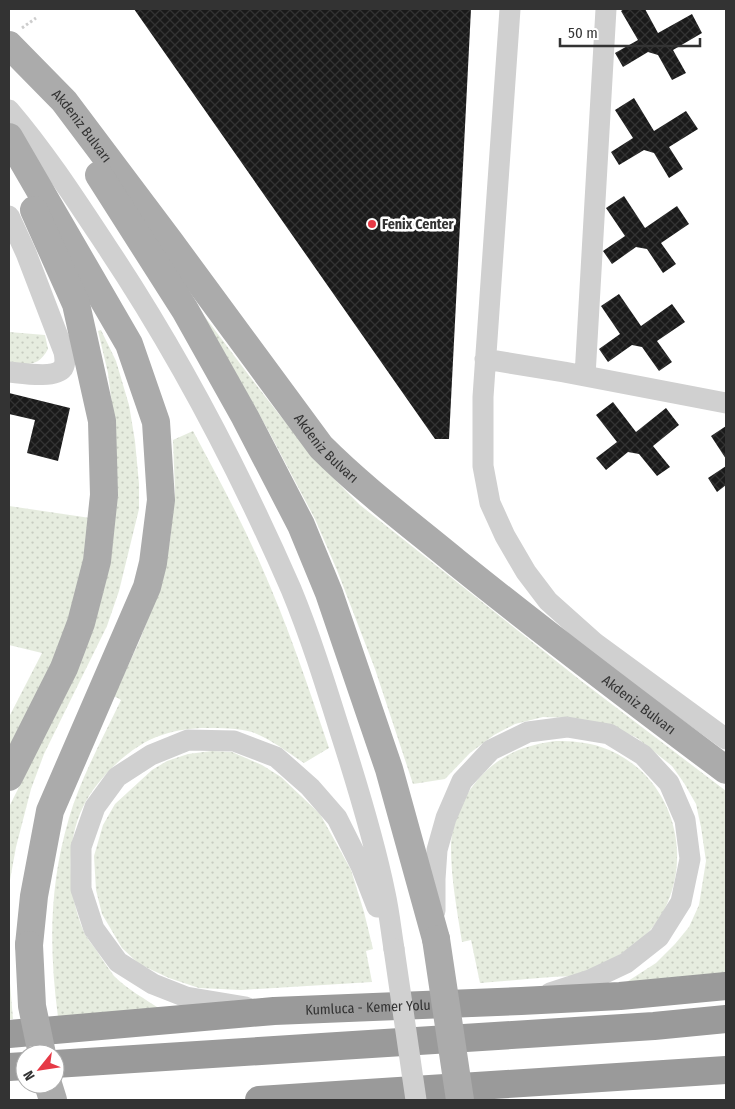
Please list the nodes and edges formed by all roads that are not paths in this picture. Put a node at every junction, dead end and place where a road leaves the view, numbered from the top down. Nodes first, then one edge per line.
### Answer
1 (510, 9) edge
2 (606, 9) edge
3 (9, 45) edge
4 (9, 110) edge
5 (9, 137) edge
6 (9, 154) edge
7 (9, 216) edge
8 (486, 359) junction
9 (9, 372) edge
10 (585, 376) junction
11 (726, 403) edge
12 (726, 739) edge
13 (726, 770) edge
14 (9, 778) edge
15 (436, 939) junction
16 (394, 949) junction
17 (726, 986) edge
18 (521, 1002) junction
19 (274, 1011) junction
20 (726, 1019) edge
21 (9, 1034) edge
22 (40, 1044) edge
23 (65, 1063) edge
24 (726, 1070) edge
25 (259, 1100) edge
26 (416, 1100) edge
27 (460, 1100) edge

1 - 8 street
2 - 10 street
3 - 13 main road, Akdeniz Bulvarı
3 - 15 main road
4 - 16 street
5 - 22 main road, bridge
6 - 14 main road
7 - 9 street
8 - 10 street
8 - 12 street
10 - 11 street
15 - 18 street
15 - 27 main road, bridge
16 - 19 street
16 - 26 street, bridge
17 - 18 highway, Kumluca - Kemer Yolu
18 - 19 highway, Kumluca - Kemer Yolu
19 - 21 highway, Kumluca - Kemer Yolu
20 - 23 highway
24 - 25 highway

